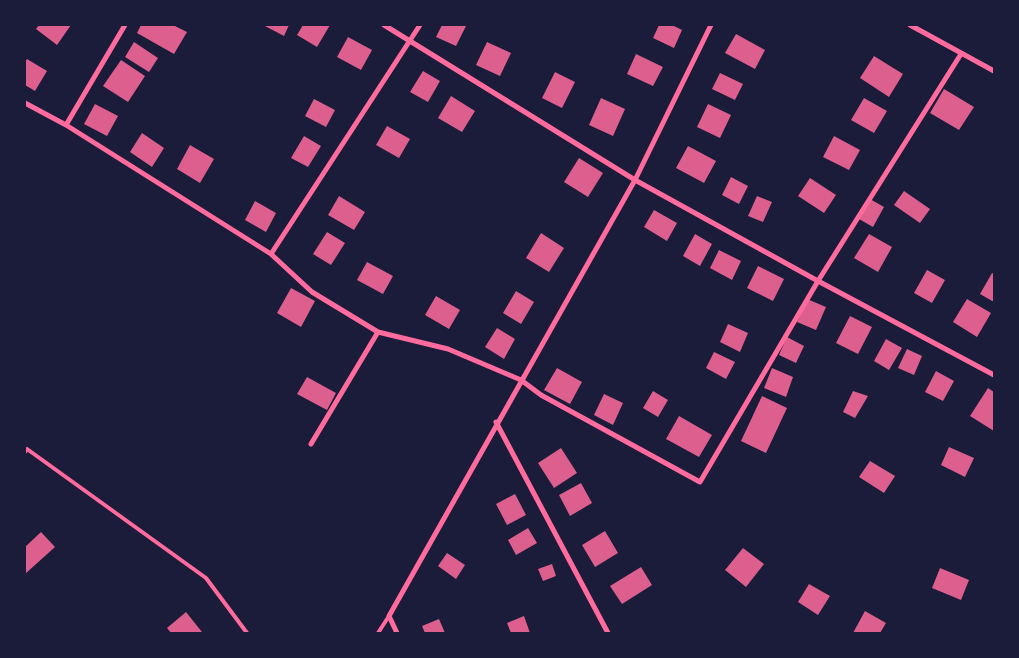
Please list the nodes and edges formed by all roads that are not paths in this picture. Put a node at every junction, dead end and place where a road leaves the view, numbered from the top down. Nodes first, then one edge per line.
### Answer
1 (125, 25) edge
2 (384, 25) edge
3 (420, 25) edge
4 (712, 25) edge
5 (910, 25) edge
6 (411, 41) junction
7 (961, 54) junction
8 (994, 71) edge
9 (25, 103) edge
10 (66, 125) junction
11 (635, 180) junction
12 (271, 254) junction
13 (818, 281) junction
14 (378, 332) junction
15 (994, 375) edge
16 (521, 380) junction
17 (496, 422) junction
18 (311, 444) dead end
19 (25, 452) edge
20 (388, 616) junction
21 (247, 633) edge
22 (378, 633) edge
23 (396, 633) edge
24 (608, 633) edge

1 - 10 street
2 - 6 street
3 - 6 street
4 - 11 street
5 - 7 street
6 - 11 street
6 - 12 street
7 - 8 street
7 - 13 street
9 - 10 street
10 - 12 street
11 - 13 street
11 - 16 street
12 - 14 street
13 - 15 street
13 - 16 street
14 - 16 street
14 - 18 street
16 - 17 street
17 - 20 street
17 - 24 street
19 - 21 lane
20 - 22 lane
20 - 23 street

